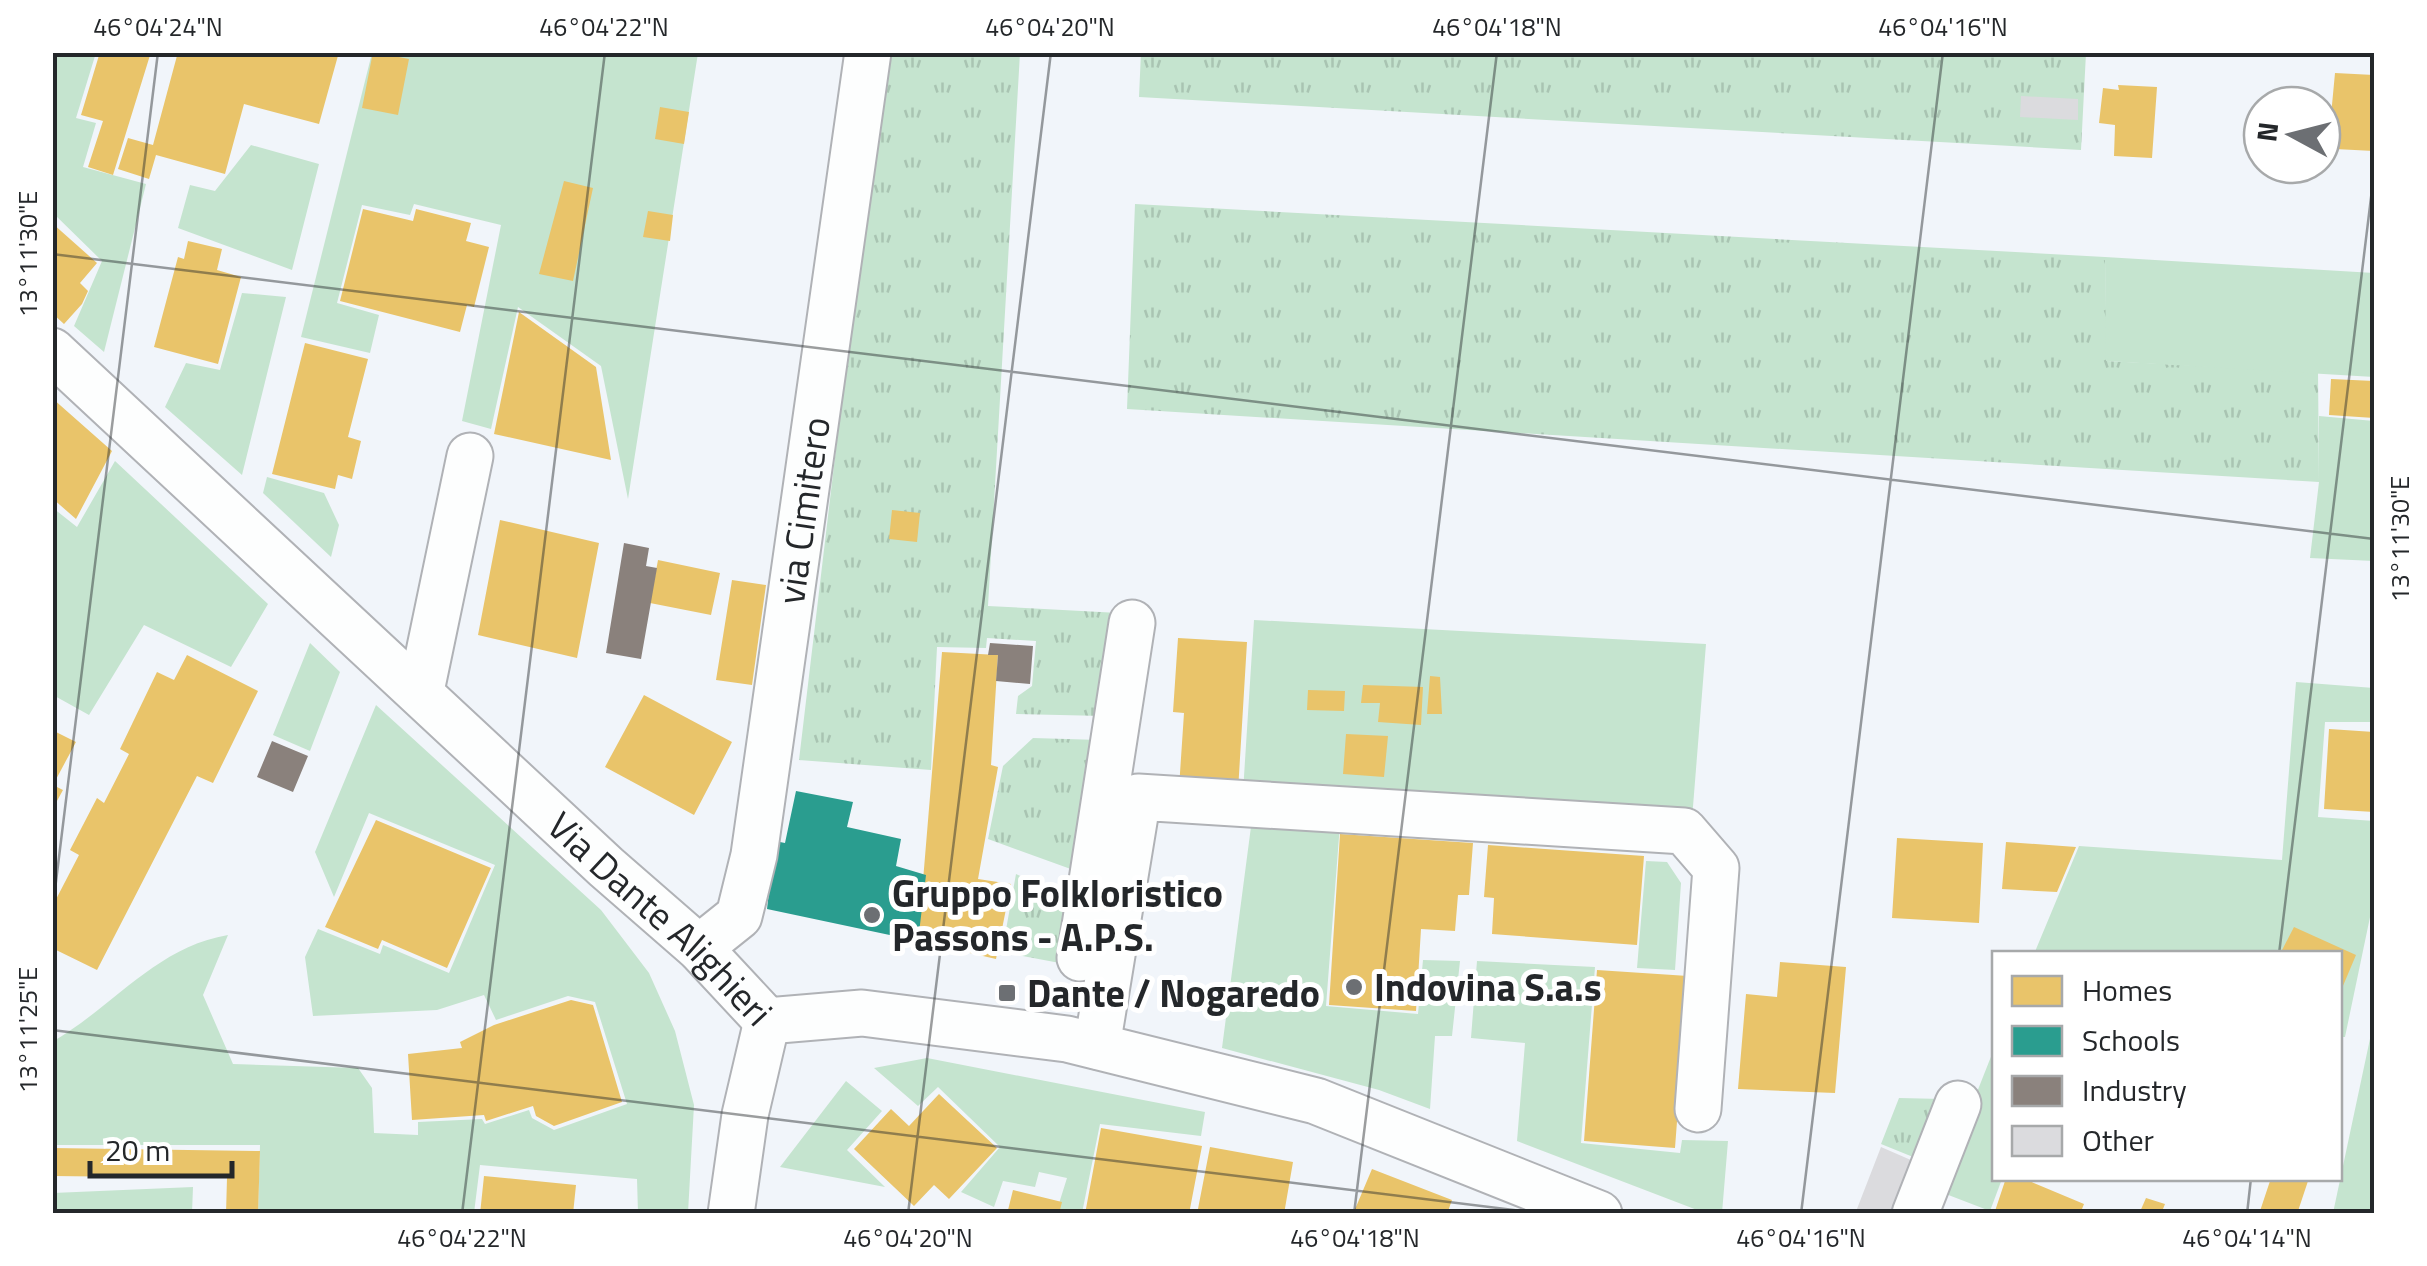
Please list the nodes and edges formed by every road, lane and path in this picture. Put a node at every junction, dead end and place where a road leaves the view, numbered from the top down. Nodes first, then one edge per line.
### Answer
1 (868, 52) edge
2 (52, 351) edge
3 (470, 456) dead end
4 (1132, 622) dead end
5 (421, 691) junction
6 (699, 948) junction
7 (766, 1021) junction
8 (1082, 1043) junction
9 (1958, 1104) dead end
10 (1698, 1109) dead end
11 (730, 1214) edge
12 (1599, 1214) edge
13 (1915, 1214) edge

1 - 6 street, via Cimitero
2 - 5 street, Via Dante Alighieri
3 - 5 street
4 - 8 street
5 - 6 street, Via Dante Alighieri
6 - 7 street, Via Dante Alighieri
7 - 8 street, Via Dante Alighieri
7 - 11 street
8 - 10 street
8 - 12 street, Via Dante Alighieri
9 - 13 street

